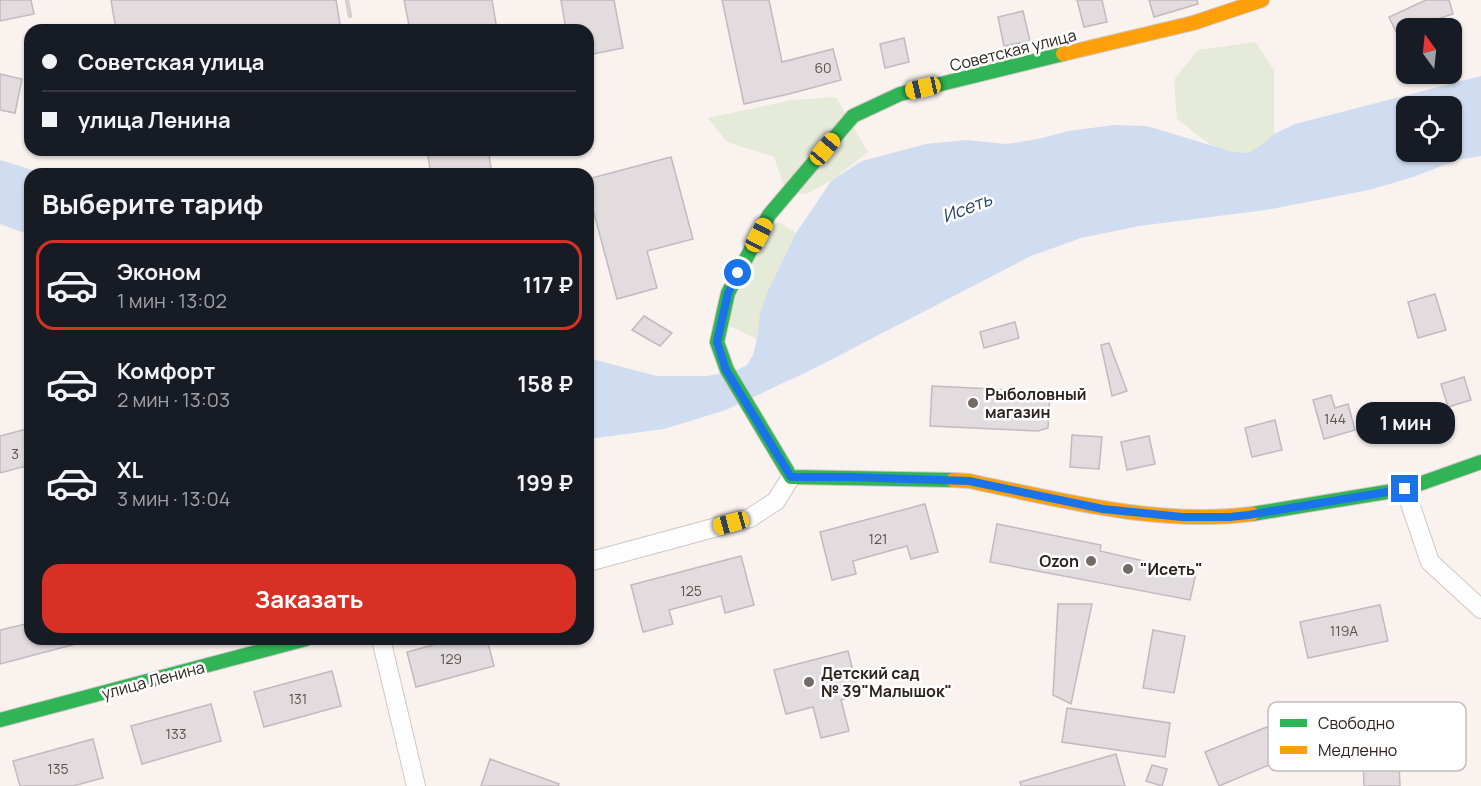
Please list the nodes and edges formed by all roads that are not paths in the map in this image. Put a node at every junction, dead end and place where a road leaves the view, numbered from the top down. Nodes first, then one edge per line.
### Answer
1 (1262, 0) edge
2 (1481, 462) edge
3 (791, 477) junction
4 (1405, 489) junction
5 (594, 560) edge
6 (1481, 609) edge
7 (283, 645) edge
8 (382, 645) edge
9 (0, 720) edge
10 (416, 786) edge

1 - 3 street, Советская улица
2 - 4 street
3 - 4 street
3 - 5 street
4 - 6 street
7 - 9 street, улица Ленина
8 - 10 street

